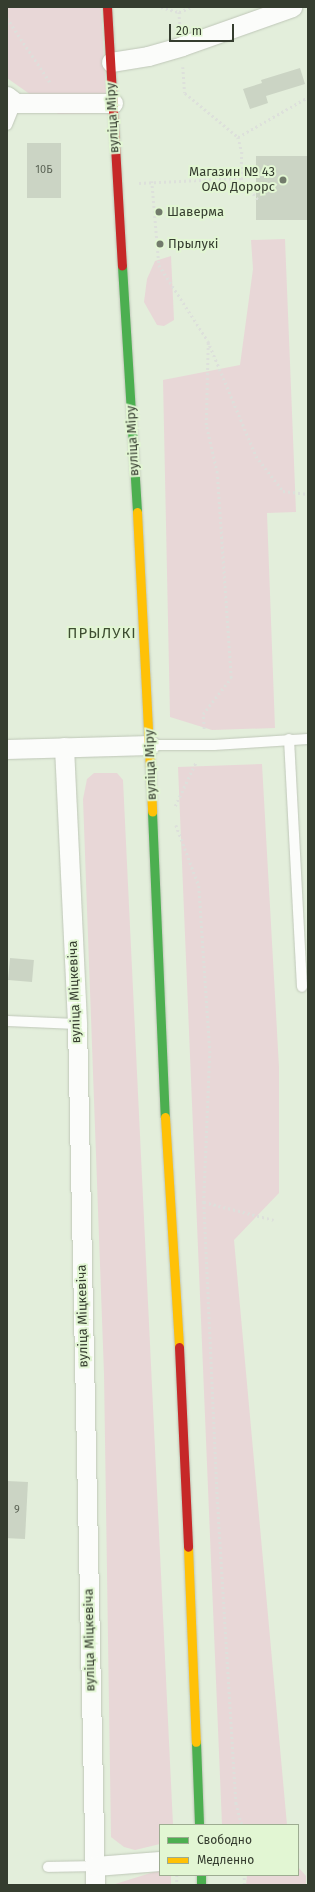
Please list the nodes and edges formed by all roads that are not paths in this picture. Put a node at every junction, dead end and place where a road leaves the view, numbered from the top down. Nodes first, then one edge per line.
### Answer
1 (107, 7) edge
2 (292, 7) edge
3 (111, 62) junction
4 (12, 100) edge
5 (113, 103) junction
6 (7, 125) edge
7 (289, 739) junction
8 (308, 739) edge
9 (150, 745) junction
10 (64, 747) junction
11 (7, 749) edge
12 (302, 987) dead end
13 (7, 1021) edge
14 (77, 1024) junction
15 (199, 1824) edge
16 (159, 1861) edge
17 (95, 1866) junction
18 (48, 1867) dead end
19 (95, 1885) edge

1 - 3 street, вуліца Міру
2 - 3 street
3 - 5 street, вуліца Міру
4 - 5 street
4 - 6 lane
5 - 9 street, вуліца Міру
7 - 8 lane
7 - 9 lane
7 - 12 lane
9 - 10 street
9 - 15 street, вуліца Міру
10 - 11 street
10 - 14 street, вуліца Міцкевіча
13 - 14 lane
14 - 17 street, вуліца Міцкевіча
16 - 17 street
17 - 18 lane
17 - 19 street, вуліца Міцкевіча

